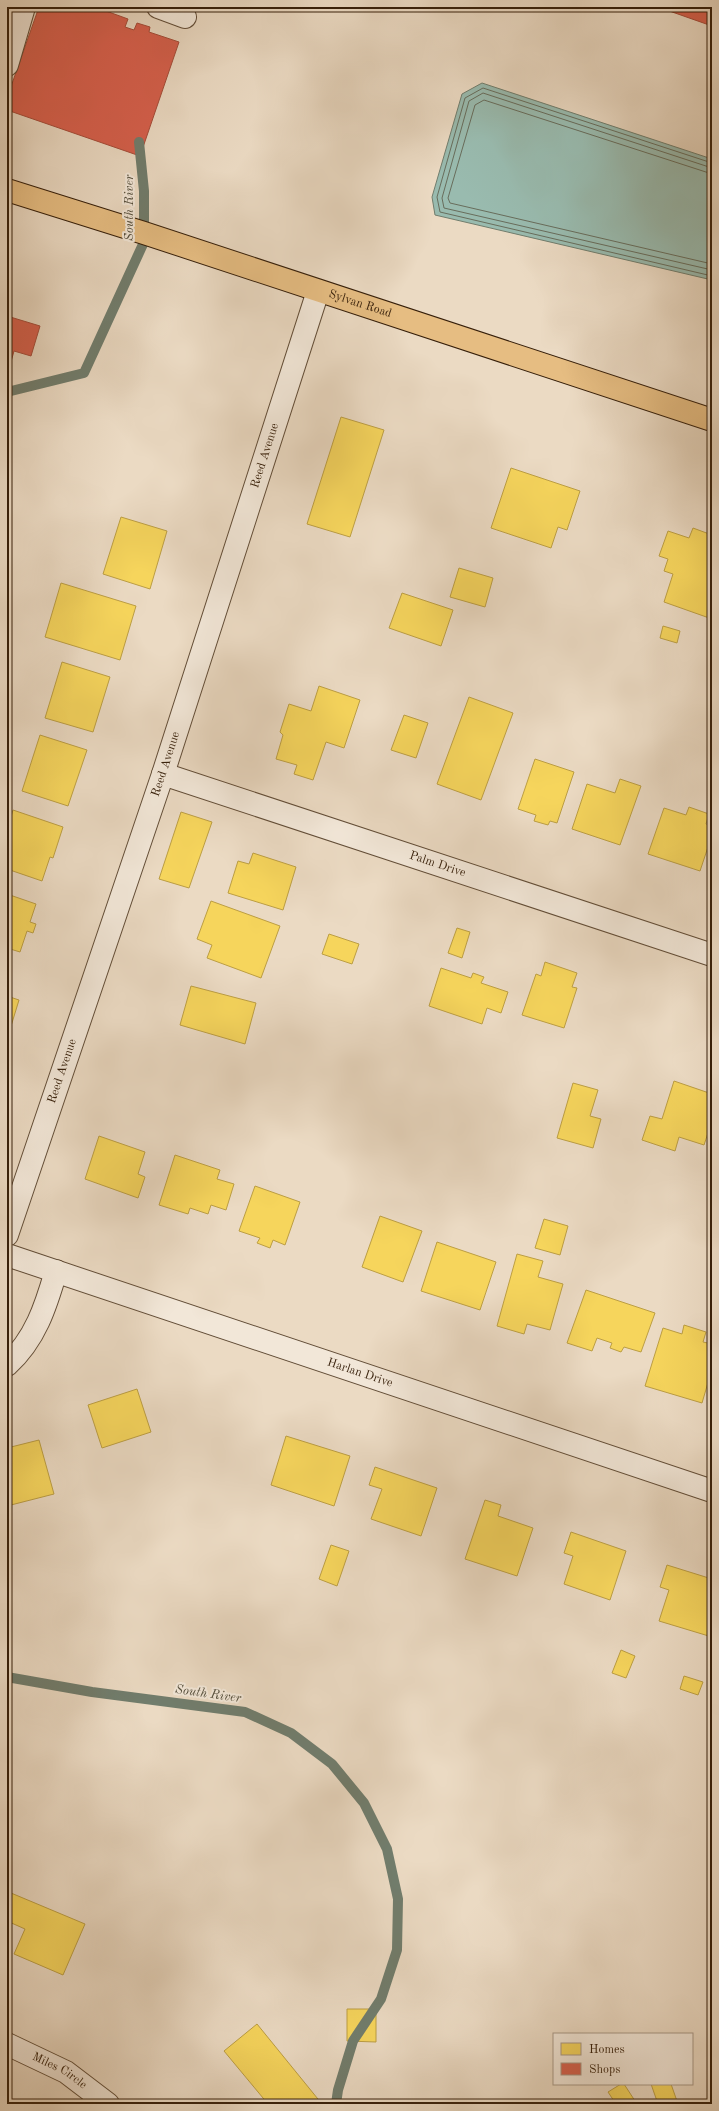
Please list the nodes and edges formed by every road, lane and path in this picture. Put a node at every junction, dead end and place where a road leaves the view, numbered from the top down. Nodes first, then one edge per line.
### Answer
1 (24, 7) edge
2 (158, 7) edge
3 (185, 16) dead end
4 (7, 65) edge
5 (7, 190) edge
6 (318, 291) junction
7 (712, 420) edge
8 (163, 774) junction
9 (712, 955) edge
10 (7, 1235) edge
11 (7, 1255) edge
12 (56, 1271) junction
13 (7, 1365) edge
14 (712, 1491) edge
15 (7, 2044) edge
16 (108, 2104) edge

1 - 4 street
2 - 3 street
5 - 6 main road, Sylvan Road
6 - 7 main road, Sylvan Road
6 - 8 street, Reed Avenue
8 - 9 street, Palm Drive
8 - 10 street, Reed Avenue
11 - 12 street, Harlan Drive
12 - 13 street
12 - 14 street, Harlan Drive
15 - 16 street, Miles Circle

